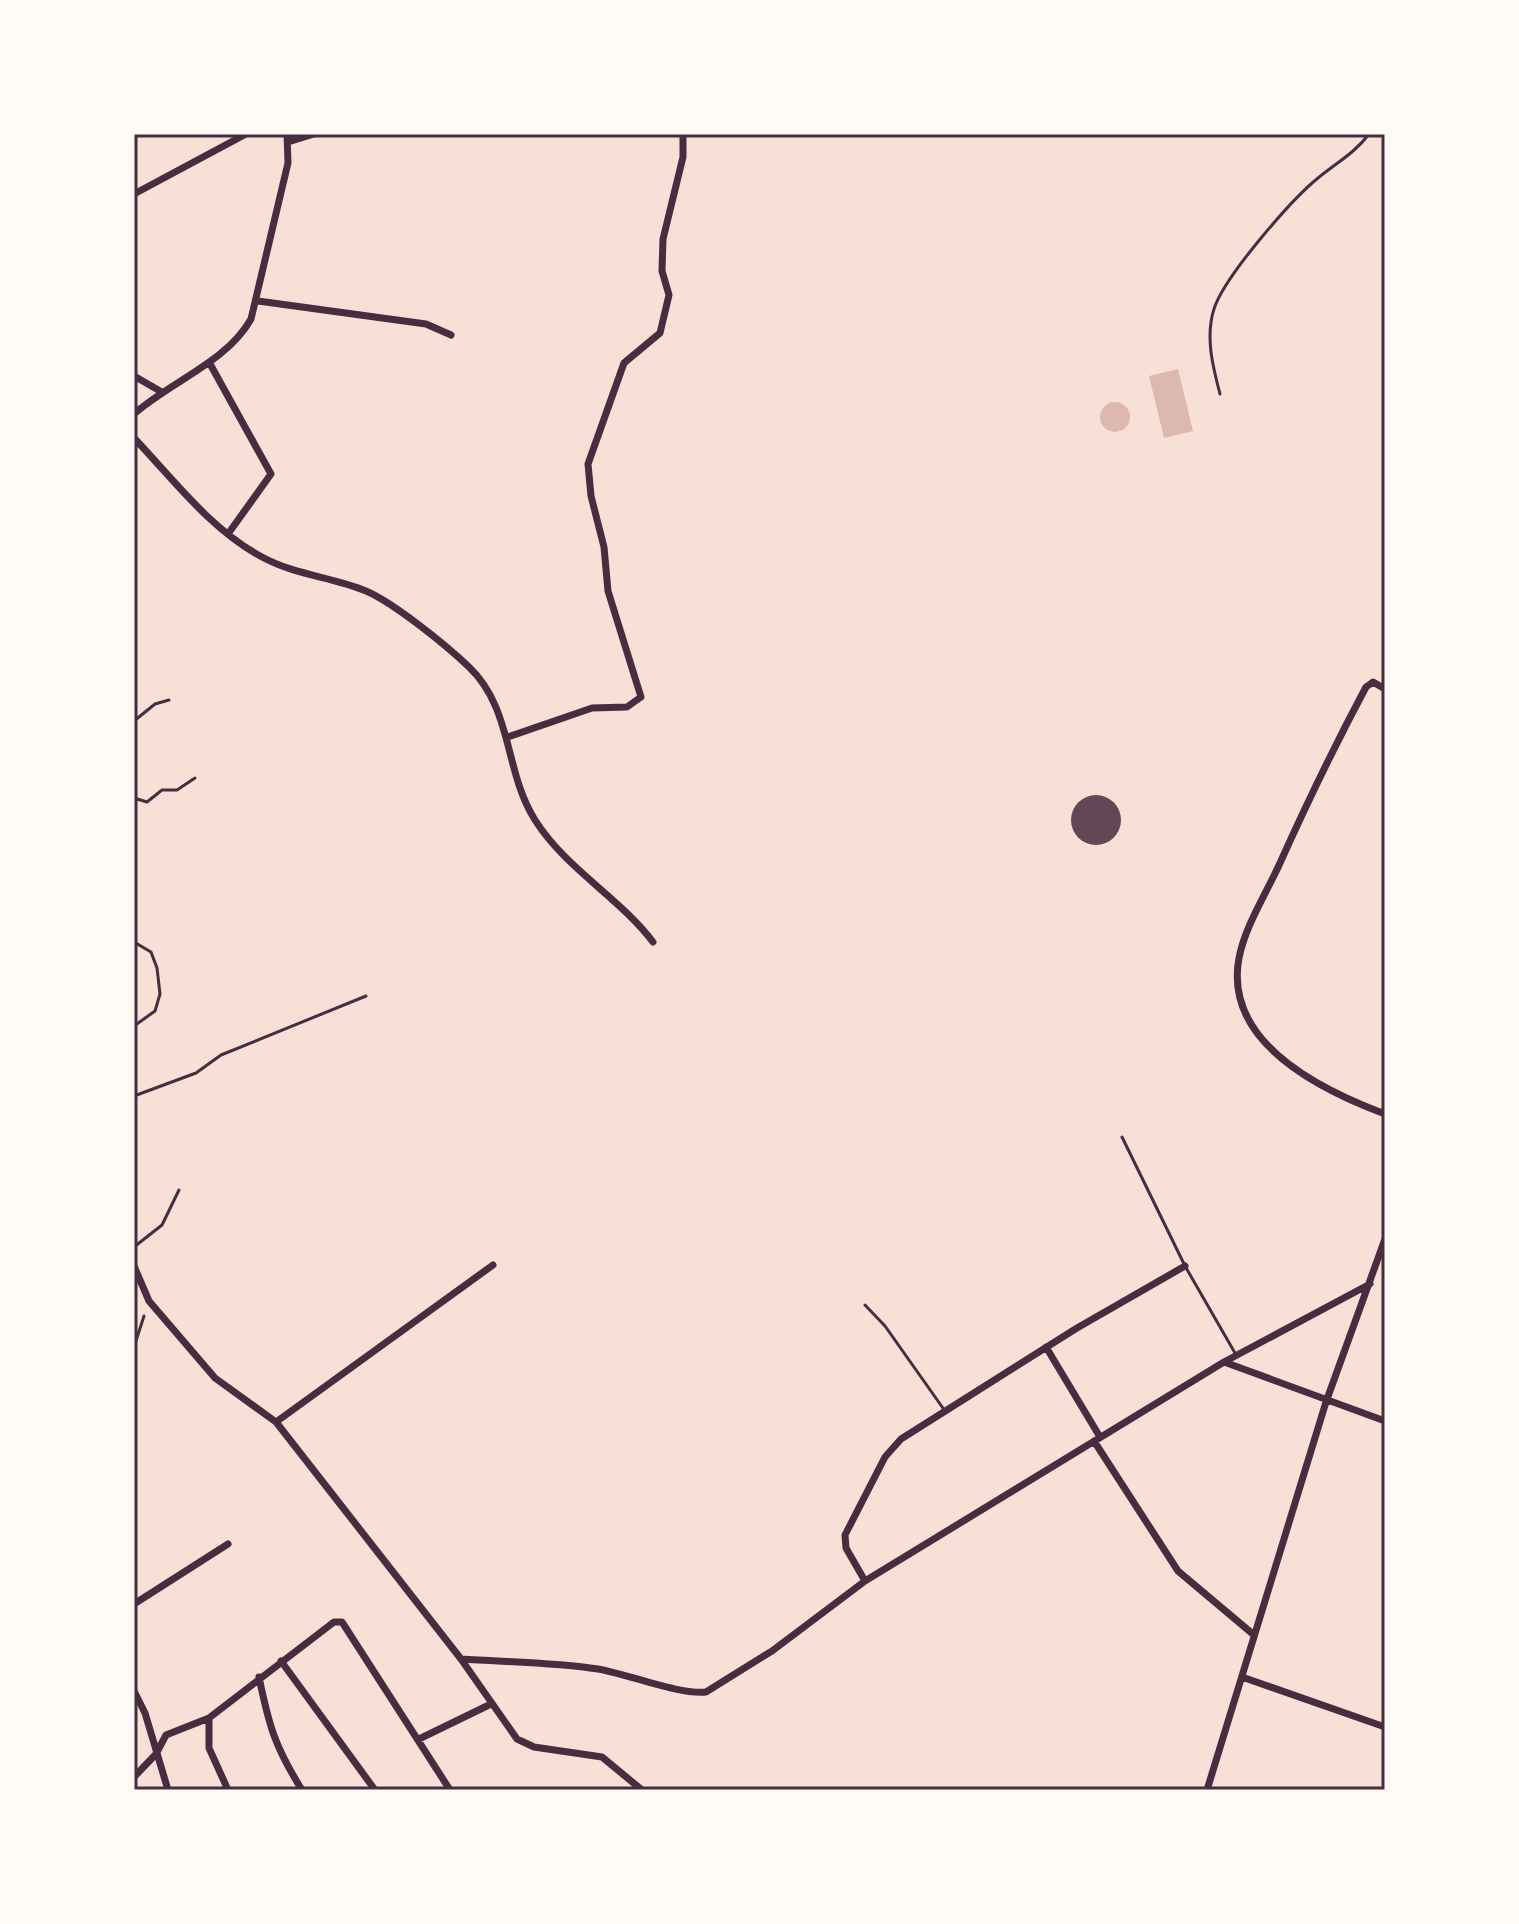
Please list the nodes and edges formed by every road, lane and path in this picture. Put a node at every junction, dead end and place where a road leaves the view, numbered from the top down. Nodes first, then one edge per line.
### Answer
1 (246, 134) edge
2 (314, 134) edge
3 (683, 134) edge
4 (1369, 134) edge
5 (288, 138) edge
6 (134, 194) edge
7 (258, 301) junction
8 (451, 335) dead end
9 (209, 362) junction
10 (134, 376) edge
11 (160, 391) junction
12 (1220, 394) dead end
13 (134, 414) edge
14 (134, 438) edge
15 (228, 534) junction
16 (1385, 689) edge
17 (169, 700) dead end
18 (134, 721) edge
19 (508, 737) junction
20 (195, 778) dead end
21 (134, 798) edge
22 (134, 942) edge
23 (653, 942) dead end
24 (366, 996) dead end
25 (134, 1026) edge
26 (134, 1096) edge
27 (1385, 1114) edge
28 (1122, 1137) dead end
29 (179, 1190) dead end
30 (1385, 1239) edge
31 (134, 1247) edge
32 (493, 1265) dead end
33 (134, 1266) edge
34 (1185, 1266) junction
35 (1370, 1284) junction
36 (149, 1301) junction
37 (865, 1305) dead end
38 (134, 1347) edge
39 (1046, 1347) junction
40 (1236, 1356) junction
41 (1224, 1362) junction
42 (1326, 1402) junction
43 (945, 1411) junction
44 (1385, 1421) edge
45 (276, 1422) junction
46 (1097, 1439) junction
47 (228, 1544) dead end
48 (865, 1581) junction
49 (134, 1604) edge
50 (1254, 1635) junction
51 (461, 1659) junction
52 (281, 1661) junction
53 (259, 1677) junction
54 (1242, 1677) junction
55 (134, 1691) edge
56 (491, 1704) junction
57 (209, 1718) junction
58 (1385, 1727) edge
59 (419, 1739) junction
60 (156, 1754) junction
61 (134, 1777) edge
62 (168, 1790) edge
63 (228, 1790) edge
64 (302, 1790) edge
65 (375, 1790) edge
66 (450, 1790) edge
67 (642, 1790) edge
68 (1207, 1790) edge

1 - 6 street
2 - 5 street
3 - 19 street
4 - 12 path
5 - 7 street
7 - 8 street
7 - 9 street
9 - 11 street
9 - 15 street
10 - 11 street
11 - 13 street
14 - 15 street
15 - 19 street
16 - 27 street
17 - 18 path
19 - 23 street
20 - 21 path
22 - 25 path
24 - 26 path
28 - 34 lane
29 - 31 path
30 - 35 street
32 - 45 street
33 - 36 street
34 - 39 street
34 - 40 lane
35 - 40 street
35 - 42 street
36 - 38 path
36 - 45 street
37 - 43 lane
39 - 43 street
39 - 46 street
40 - 41 street
41 - 42 street
41 - 46 street
42 - 44 street
42 - 50 street
43 - 48 street
45 - 51 street
46 - 48 street
46 - 50 street
47 - 49 street
48 - 51 street
50 - 54 street
51 - 56 street
52 - 53 street
52 - 59 street
52 - 65 street
53 - 57 street
53 - 64 street
54 - 58 street
54 - 68 street
55 - 60 street
56 - 59 street
56 - 67 street
57 - 60 street
57 - 63 street
59 - 66 street
60 - 61 street
60 - 62 street

